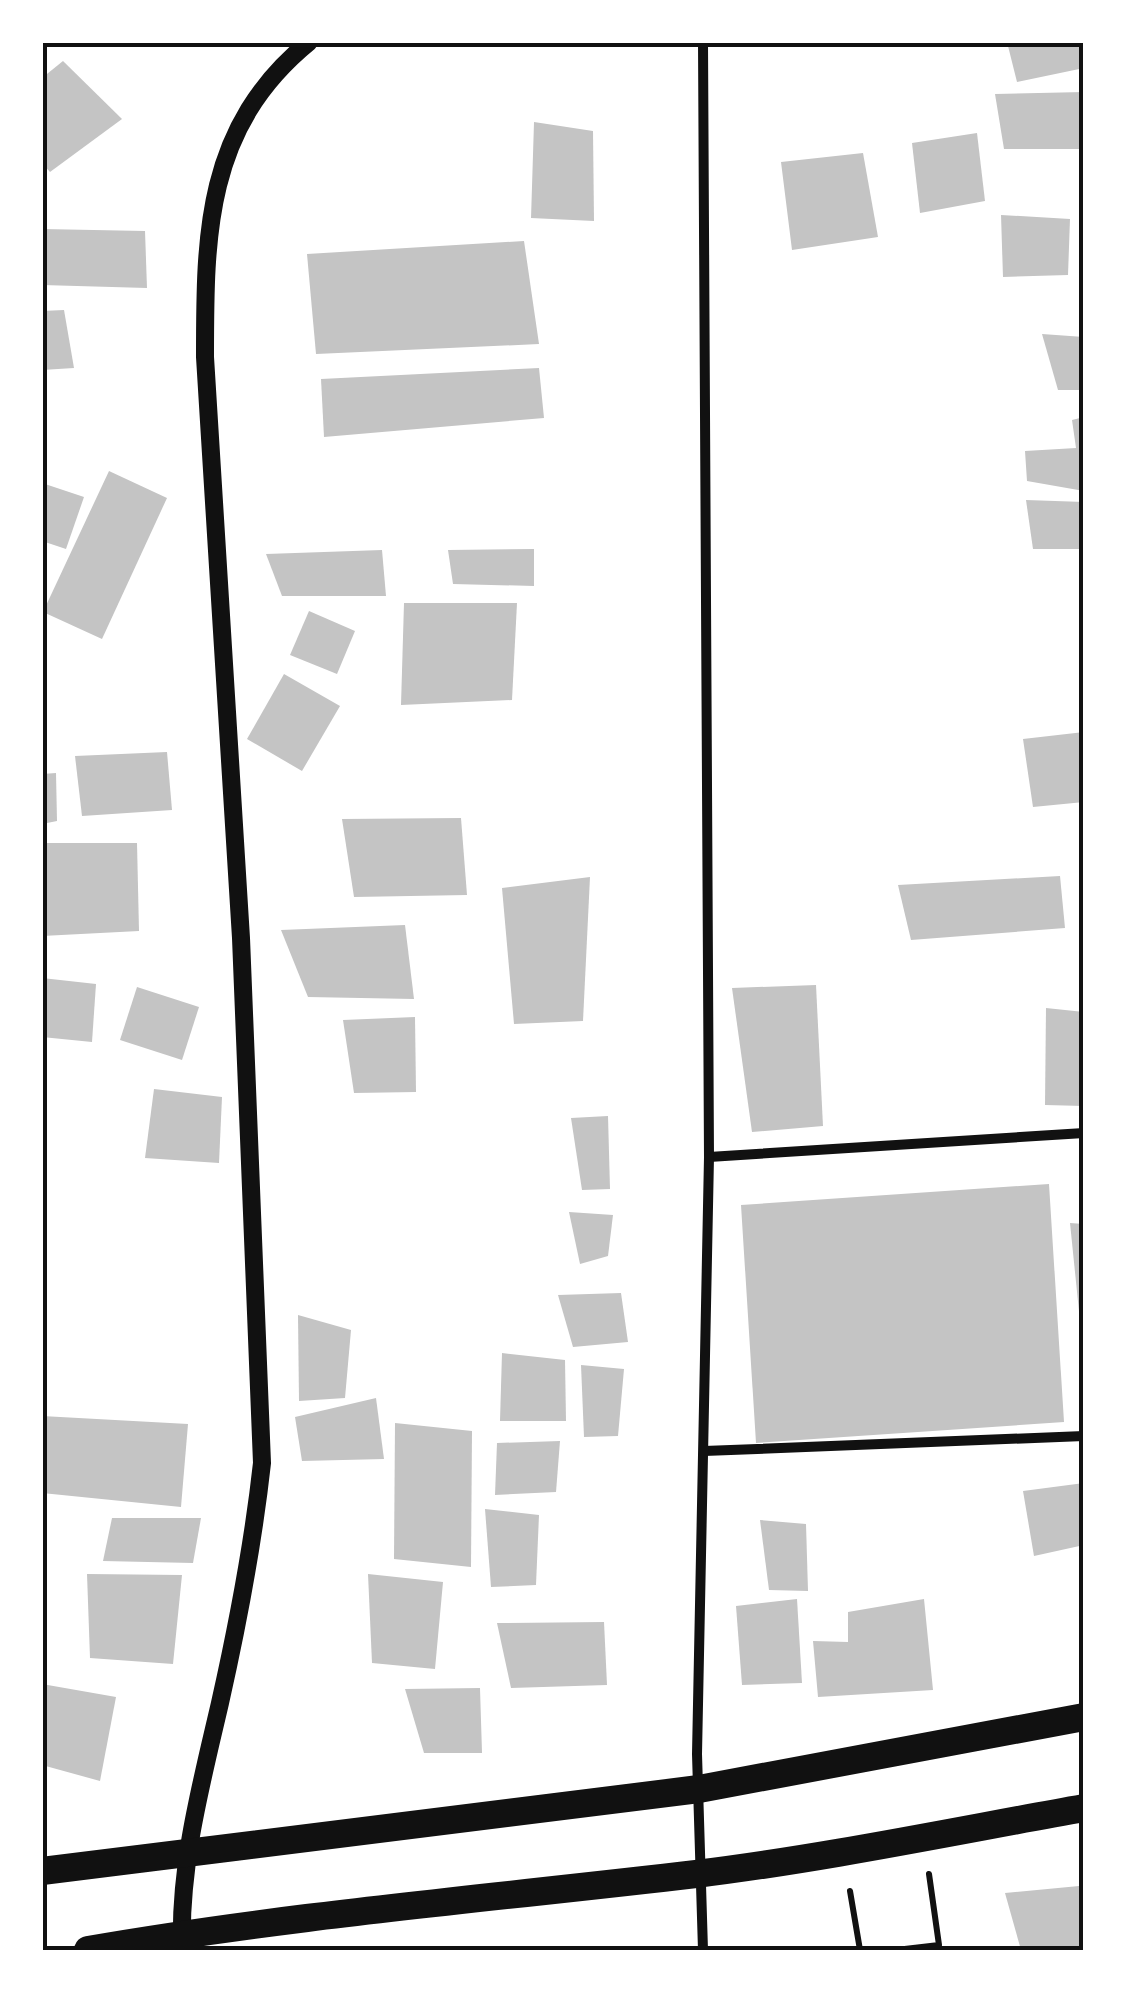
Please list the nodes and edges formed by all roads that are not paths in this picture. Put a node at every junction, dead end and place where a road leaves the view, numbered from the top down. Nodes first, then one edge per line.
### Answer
1 (309, 42) edge
2 (704, 42) edge
3 (1084, 1133) edge
4 (708, 1157) junction
5 (1084, 1436) edge
6 (704, 1451) junction
7 (1084, 1718) edge
8 (698, 1789) junction
9 (1084, 1808) edge
10 (186, 1851) junction
11 (42, 1871) edge
12 (699, 1873) junction
13 (181, 1942) edge
14 (88, 1950) edge
15 (703, 1950) edge

1 - 10 street
2 - 4 street
3 - 4 street
4 - 6 street
5 - 6 street
6 - 8 street
7 - 8 highway
8 - 10 highway
8 - 12 street
9 - 12 highway
10 - 11 highway
10 - 13 street
12 - 13 highway
12 - 15 street
13 - 14 highway

